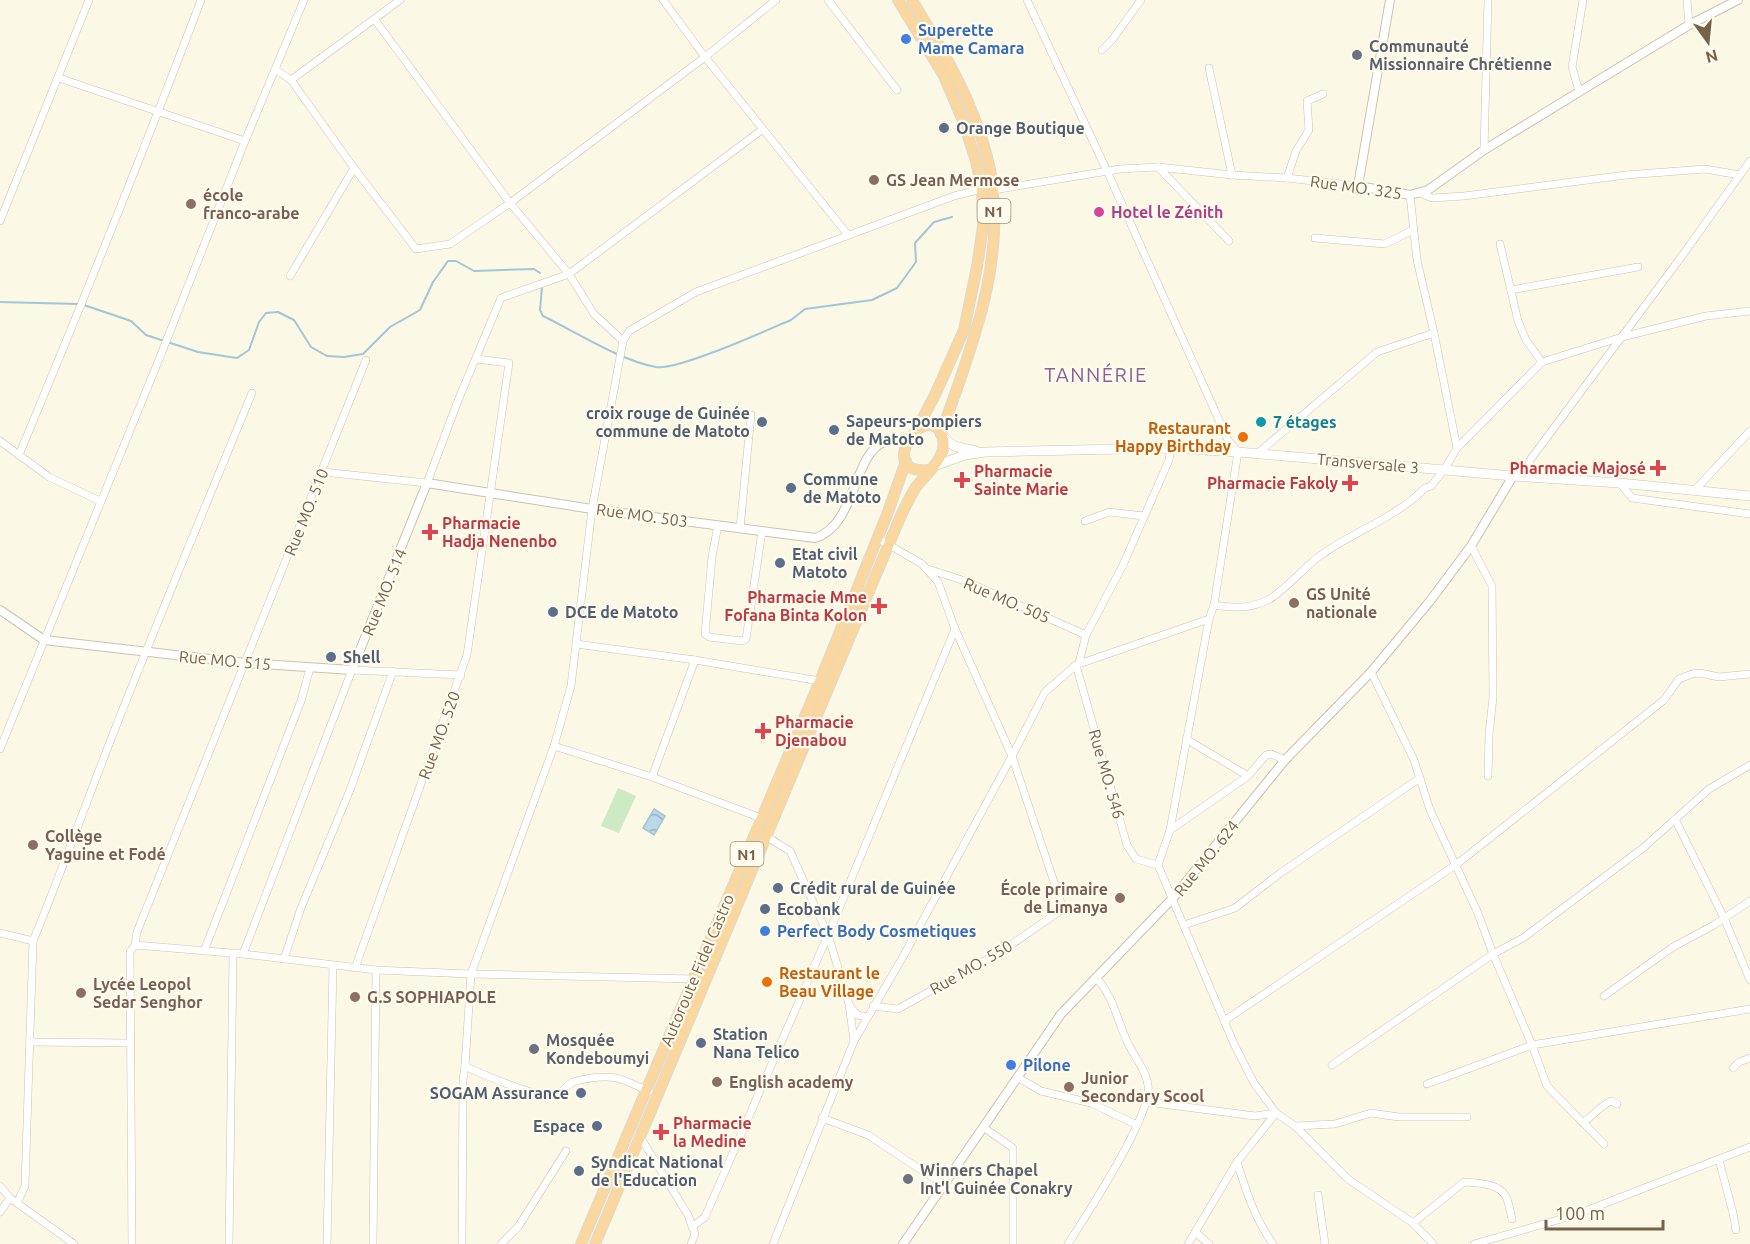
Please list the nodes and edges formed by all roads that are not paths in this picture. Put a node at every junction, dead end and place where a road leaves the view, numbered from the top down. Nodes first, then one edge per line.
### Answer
1 (89, 0) edge
2 (201, 0) edge
3 (304, 0) edge
4 (400, 0) edge
5 (663, 0) edge
6 (776, 0) edge
7 (828, 0) edge
8 (898, 0) edge
9 (912, 0) edge
10 (1027, 0) edge
11 (1141, 0) edge
12 (1390, 0) edge
13 (1488, 0) edge
14 (1583, 0) edge
15 (1687, 0) edge
16 (1738, 0) edge
17 (375, 20) junction
18 (1689, 25) junction
19 (1102, 50) dead end
20 (705, 57) junction
21 (1209, 68) dead end
22 (276, 70) junction
23 (59, 78) junction
24 (291, 80) junction
25 (897, 90) dead end
26 (1579, 92) junction
27 (1323, 94) dead end
28 (159, 112) junction
29 (763, 129) junction
30 (245, 141) junction
31 (1484, 150) junction
32 (1750, 161) edge
33 (1158, 167) junction
34 (354, 168) junction
35 (1107, 171) junction
36 (1232, 175) junction
37 (1740, 175) junction
38 (1287, 178) junction
39 (1358, 186) junction
40 (988, 190) junction
41 (1415, 194) junction
42 (510, 203) junction
43 (0, 221) edge
44 (1413, 230) junction
45 (848, 235) junction
46 (1315, 238) dead end
47 (1229, 242) dead end
48 (1500, 244) dead end
49 (1638, 267) dead end
50 (568, 274) junction
51 (290, 276) dead end
52 (1511, 290) junction
53 (1750, 311) edge
54 (1434, 333) junction
55 (1623, 337) junction
56 (623, 341) junction
57 (476, 359) junction
58 (366, 360) dead end
59 (1542, 362) junction
60 (252, 393) dead end
61 (751, 415) dead end
62 (918, 427) junction
63 (1750, 431) edge
64 (942, 435) junction
65 (0, 441) edge
66 (908, 442) junction
67 (1171, 448) junction
68 (1457, 448) junction
69 (985, 452) junction
70 (1238, 452) junction
71 (1258, 453) junction
72 (19, 455) junction
73 (906, 461) junction
74 (931, 468) junction
75 (1444, 470) junction
76 (323, 472) junction
77 (1513, 476) junction
78 (1527, 476) junction
79 (427, 483) junction
80 (1620, 483) junction
81 (1695, 490) junction
82 (490, 493) junction
83 (1750, 496) edge
84 (100, 501) junction
85 (592, 508) junction
86 (1750, 514) edge
87 (1144, 516) junction
88 (1085, 521) dead end
89 (718, 525) junction
90 (740, 528) junction
91 (762, 531) junction
92 (877, 538) junction
93 (889, 545) junction
94 (1471, 546) junction
95 (927, 568) junction
96 (1214, 605) junction
97 (0, 610) edge
98 (1209, 619) junction
99 (955, 629) junction
100 (1086, 635) junction
101 (44, 640) junction
102 (576, 644) junction
103 (145, 652) junction
104 (694, 660) junction
105 (245, 663) junction
106 (1077, 664) junction
107 (310, 668) junction
108 (352, 670) junction
109 (393, 671) junction
110 (1371, 672) junction
111 (1750, 674) edge
112 (461, 675) junction
113 (820, 681) junction
114 (1186, 739) junction
115 (554, 746) junction
116 (0, 749) edge
117 (1012, 756) junction
118 (1285, 760) junction
119 (1750, 765) edge
120 (1248, 776) junction
121 (1488, 776) dead end
122 (652, 777) junction
123 (1420, 778) junction
124 (761, 818) junction
125 (1675, 819) junction
126 (1170, 830) junction
127 (767, 837) junction
128 (1456, 864) junction
129 (1158, 865) junction
130 (1173, 898) junction
131 (1750, 901) edge
132 (1724, 918) junction
133 (1184, 926) junction
134 (0, 933) edge
135 (828, 935) junction
136 (33, 941) junction
137 (135, 945) junction
138 (204, 951) junction
139 (233, 954) junction
140 (243, 954) junction
141 (1493, 954) junction
142 (284, 959) junction
143 (333, 966) junction
144 (355, 968) junction
145 (376, 970) junction
146 (471, 974) junction
147 (1096, 978) junction
148 (694, 979) junction
149 (1750, 980) edge
150 (1604, 996) dead end
151 (849, 1004) junction
152 (873, 1006) junction
153 (1750, 1010) edge
154 (867, 1017) junction
155 (1224, 1021) junction
156 (854, 1041) junction
157 (31, 1042) junction
158 (131, 1043) junction
159 (1532, 1045) junction
160 (1750, 1058) edge
161 (1332, 1065) dead end
162 (465, 1066) junction
163 (1732, 1068) dead end
164 (1017, 1077) junction
165 (1427, 1084) dead end
166 (652, 1092) junction
167 (1147, 1102) junction
168 (1617, 1104) dead end
169 (1276, 1113) junction
170 (1467, 1117) dead end
171 (822, 1118) junction
172 (1583, 1123) junction
173 (1137, 1125) junction
174 (1295, 1126) junction
175 (983, 1127) junction
176 (639, 1136) junction
177 (1604, 1144) dead end
178 (1750, 1147) edge
179 (566, 1151) dead end
180 (1719, 1160) junction
181 (1237, 1162) junction
182 (0, 1185) edge
183 (944, 1185) junction
184 (1318, 1195) dead end
185 (10, 1198) junction
186 (17, 1203) junction
187 (0, 1212) edge
188 (1512, 1219) dead end
189 (1413, 1224) junction
190 (692, 1227) junction
191 (1736, 1230) dead end
192 (1195, 1233) junction
193 (74, 1244) edge
194 (132, 1244) edge
195 (229, 1244) edge
196 (327, 1244) edge
197 (373, 1244) edge
198 (462, 1244) edge
199 (501, 1244) edge
200 (581, 1244) edge
201 (595, 1244) edge
202 (691, 1244) edge
203 (773, 1244) edge
204 (903, 1244) edge
205 (1013, 1244) edge
206 (1068, 1244) edge
207 (1188, 1244) edge
208 (1209, 1244) edge
209 (1273, 1244) edge
210 (1325, 1244) edge
211 (1433, 1244) edge
212 (1473, 1244) edge

1 - 23 street
2 - 28 street
3 - 22 street
4 - 17 street
5 - 20 street
6 - 20 street
7 - 25 street
8 - 40 highway, N1
9 - 40 highway, N1
10 - 35 street
11 - 19 street
12 - 39 street
13 - 31 street
14 - 26 street
15 - 18 street
16 - 18 street, Rue MO. 325
17 - 24 street
17 - 42 street
18 - 26 street, Rue MO. 325
20 - 29 street
20 - 42 street
21 - 36 street
22 - 24 street
22 - 30 street
23 - 28 street
23 - 43 street
24 - 34 street
26 - 31 street, Rue MO. 325
27 - 38 street
28 - 30 street
28 - 72 street
29 - 45 street
29 - 50 street, Rue MO. 514
30 - 84 street
31 - 41 street, Rue MO. 325
32 - 37 street
33 - 35 street, Rue MO. 325
33 - 36 street, Rue MO. 325
33 - 47 street
34 - 42 street
34 - 51 street
35 - 40 street, Rue MO. 325
35 - 70 street
36 - 38 street, Rue MO. 325
37 - 41 street
37 - 55 street
38 - 39 street, Rue MO. 325
39 - 41 street, Rue MO. 325
40 - 45 street, Rue MO. 325
40 - 62 highway, N1
40 - 64 highway, N1
41 - 44 street
42 - 50 street
44 - 46 street
44 - 54 street
45 - 56 street, Rue MO. 325
48 - 52 street
49 - 52 street
50 - 56 street
50 - 57 street, Rue MO. 514
52 - 59 street
53 - 55 street
54 - 68 street
54 - 71 street
55 - 59 street
55 - 78 street
56 - 85 street
57 - 79 street, Rue MO. 514
57 - 82 street, Rue MO. 520
58 - 76 street, Rue MO. 510
59 - 68 street
60 - 103 street
61 - 90 street
62 - 64 highway
62 - 66 highway
63 - 81 street
64 - 69 main road, Transversale 3
64 - 74 highway
65 - 72 street
66 - 73 highway
66 - 91 street, Rue MO. 503
67 - 69 main road, Transversale 3
67 - 70 main road, Transversale 3
67 - 87 street
68 - 75 street
69 - 74 main road, Transversale 3
70 - 71 main road, Transversale 3
70 - 96 street
71 - 75 main road, Transversale 3
72 - 84 street
73 - 74 highway
73 - 92 highway, Autoroute Fidel Castro / N1
74 - 93 highway, Autoroute Fidel Castro / N1
75 - 77 main road, Transversale 3
75 - 96 street
76 - 79 street, Rue MO. 503
76 - 105 street, Rue MO. 510
77 - 78 main road, Transversale 3
77 - 94 street, Rue MO. 624
78 - 80 main road, Transversale 3
79 - 82 street, Rue MO. 503
79 - 108 street, Rue MO. 514
80 - 81 main road, Transversale 3
80 - 86 street
81 - 83 main road, Transversale 3
82 - 85 street, Rue MO. 503
82 - 112 street, Rue MO. 520
84 - 101 street
85 - 89 street, Rue MO. 503
85 - 102 street
87 - 88 street
87 - 100 street
89 - 90 street, Rue MO. 503
89 - 91 street
90 - 91 street, Rue MO. 503
92 - 93 street, Rue MO. 505
92 - 113 highway, Autoroute Fidel Castro / N1
93 - 95 street, Rue MO. 505
93 - 127 highway, Autoroute Fidel Castro / N1
94 - 110 street, Rue MO. 624
94 - 121 street
95 - 99 street
95 - 100 street, Rue MO. 505
96 - 98 street
97 - 101 street, Rue MO. 515
98 - 106 street
98 - 114 street
99 - 117 street
99 - 135 street
100 - 106 street
101 - 103 street, Rue MO. 515
101 - 116 street
102 - 104 street
102 - 115 street
103 - 105 street, Rue MO. 515
103 - 136 street
104 - 113 street
104 - 122 street
105 - 107 street, Rue MO. 515
105 - 137 street, Rue MO. 510
106 - 117 street
106 - 129 street, Rue MO. 546
107 - 108 street, Rue MO. 515
107 - 138 street
108 - 109 street, Rue MO. 515
108 - 140 street, Rue MO. 514
109 - 112 street, Rue MO. 515
109 - 142 street
110 - 118 street, Rue MO. 624
110 - 123 street
111 - 128 street
112 - 144 street, Rue MO. 520
113 - 124 highway, Autoroute Fidel Castro / N1
114 - 120 street
114 - 126 street
115 - 122 street
115 - 146 street
117 - 152 street
117 - 152 street, Rue MO. 550
118 - 120 street
118 - 130 street, Rue MO. 624
119 - 125 street
120 - 126 street
122 - 124 street
123 - 128 street
123 - 133 street
124 - 148 highway, Autoroute Fidel Castro / N1
125 - 132 street
125 - 141 street
126 - 129 street
127 - 135 street
127 - 166 highway, Autoroute Fidel Castro / N1
128 - 141 street
128 - 155 street
129 - 130 street
130 - 133 street
130 - 147 street, Rue MO. 624
131 - 132 street
132 - 149 street
132 - 150 street
133 - 155 street
134 - 136 street
135 - 151 street
135 - 190 street
136 - 157 street
137 - 138 street
137 - 158 street, Rue MO. 510
138 - 139 street
139 - 140 street
139 - 195 street
140 - 142 street
141 - 159 street
141 - 161 street
142 - 143 street
143 - 144 street
143 - 196 street
144 - 145 street
145 - 146 street
145 - 197 street
146 - 148 street
146 - 162 street
147 - 164 street, Rue MO. 624
147 - 167 street
148 - 166 highway, Autoroute Fidel Castro / N1
151 - 154 street
151 - 156 street
152 - 154 street
153 - 159 street
154 - 156 street
155 - 169 street
156 - 171 street
157 - 158 street
157 - 186 street
158 - 194 street, Rue MO. 510
159 - 165 street
159 - 172 street
160 - 163 street
162 - 166 street
162 - 198 street
164 - 173 street
164 - 175 street, Rue MO. 624
166 - 176 highway, Autoroute Fidel Castro / N1
166 - 200 highway, Autoroute Fidel Castro / N1
167 - 169 street
167 - 173 street
168 - 172 street
169 - 174 street
169 - 181 street
170 - 174 street
171 - 183 street
171 - 203 street
172 - 177 street
173 - 206 street
174 - 189 street
175 - 183 street, Rue MO. 624
175 - 205 street
176 - 190 street
176 - 201 highway, Autoroute Fidel Castro / N1
178 - 180 street
179 - 199 street
180 - 191 street
180 - 212 street
181 - 192 street
181 - 209 street
182 - 185 street
183 - 204 street, Rue MO. 624
184 - 210 street
185 - 186 street
185 - 187 street
186 - 193 street
188 - 189 street
189 - 211 street
190 - 202 street
192 - 207 street
192 - 208 street

